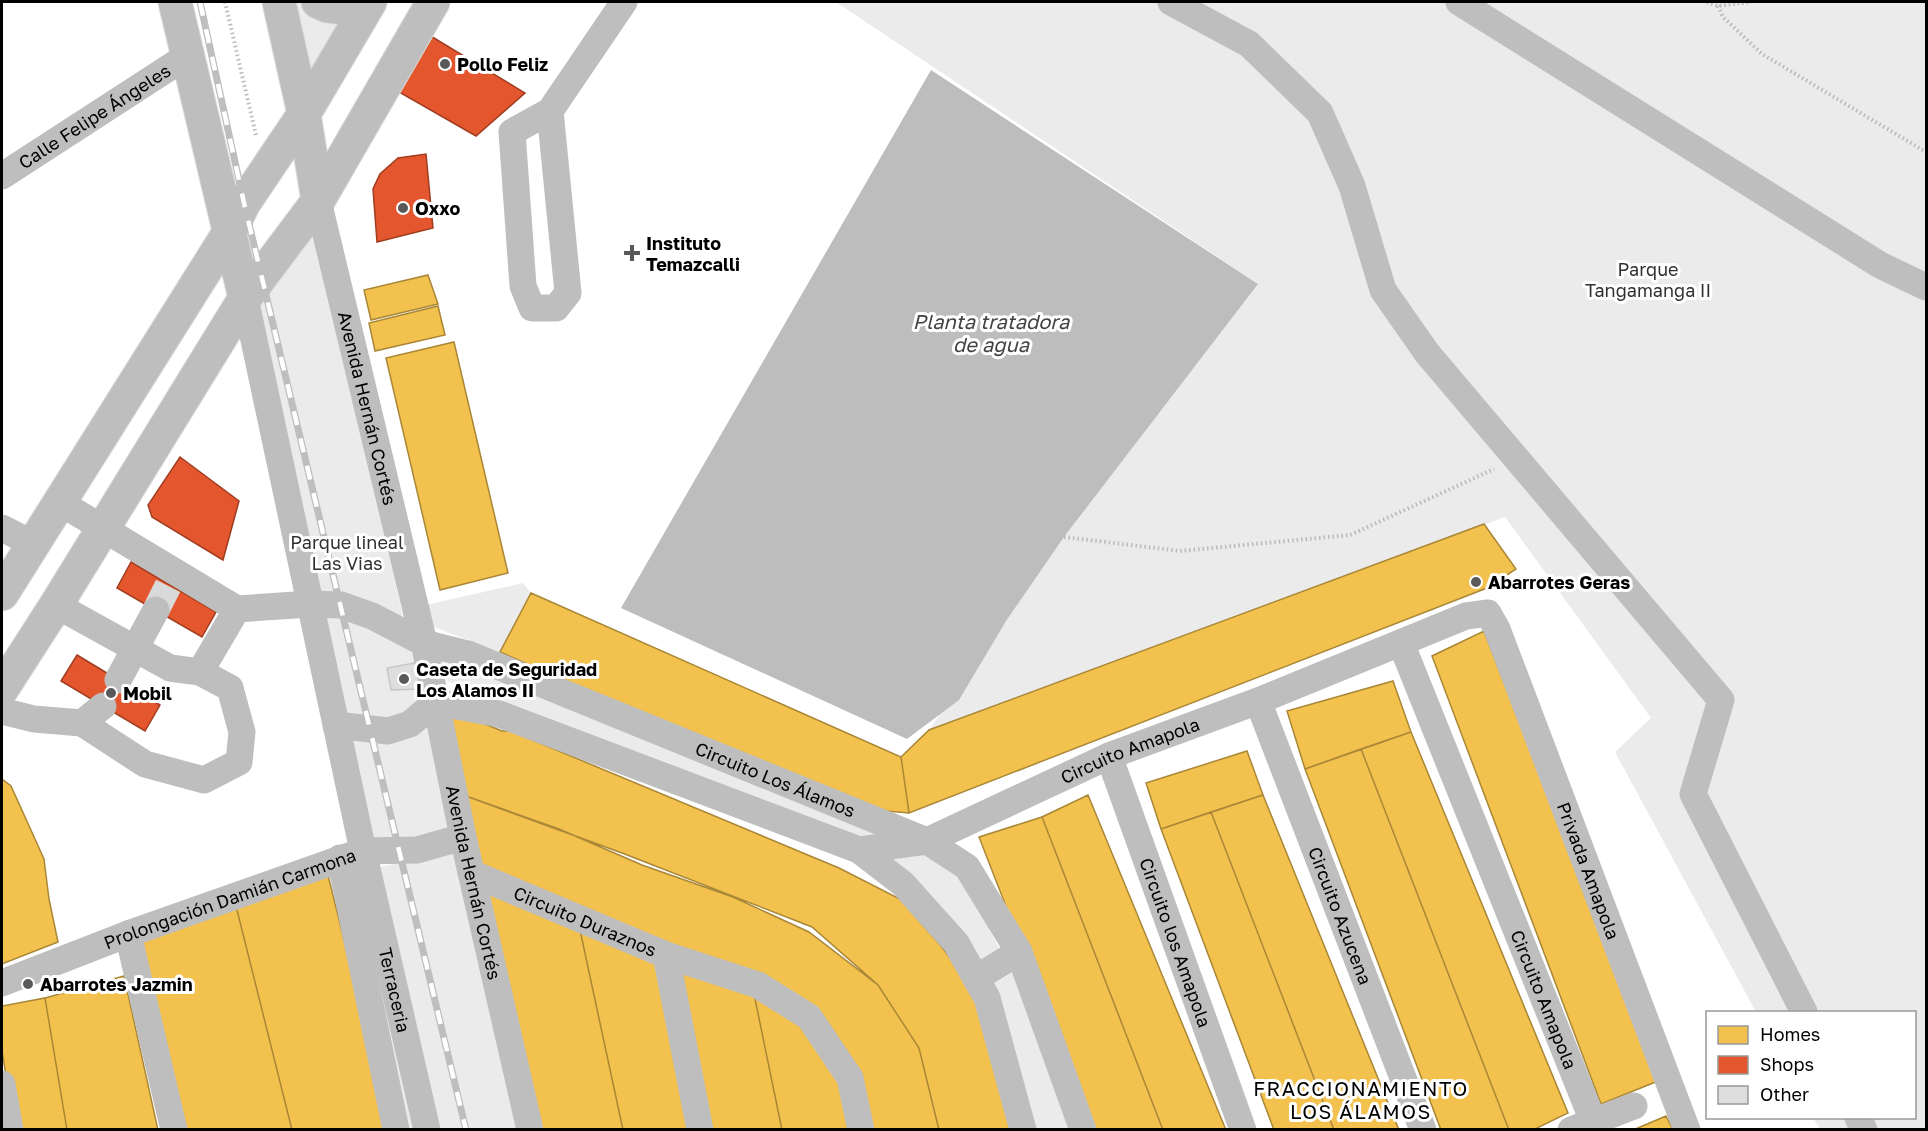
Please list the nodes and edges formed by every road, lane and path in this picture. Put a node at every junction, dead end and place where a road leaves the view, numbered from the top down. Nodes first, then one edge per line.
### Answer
1 (175, 2) edge
2 (225, 2) edge
3 (279, 2) edge
4 (318, 2) edge
5 (434, 2) edge
6 (624, 2) edge
7 (1171, 2) edge
8 (1459, 2) edge
9 (1707, 2) edge
10 (1750, 2) edge
11 (367, 6) edge
12 (1718, 6) junction
13 (187, 56) junction
14 (550, 111) junction
15 (304, 114) junction
16 (1926, 152) edge
17 (265, 172) junction
18 (2, 176) edge
19 (318, 201) junction
20 (230, 231) junction
21 (1926, 287) edge
22 (245, 298) junction
23 (1516, 459) junction
24 (59, 502) junction
25 (2, 528) edge
26 (103, 528) junction
27 (1064, 537) dead end
28 (33, 544) junction
29 (2, 594) edge
30 (310, 604) junction
31 (56, 605) junction
32 (237, 609) junction
33 (156, 610) tunnel mouth
34 (1488, 613) joint
35 (424, 644) junction
36 (1401, 644) junction
37 (135, 648) junction
38 (200, 672) junction
39 (118, 680) dead end
40 (2, 689) edge
41 (1258, 701) junction
42 (436, 702) junction
43 (103, 706) dead end
44 (2, 711) edge
45 (82, 723) junction
46 (336, 725) junction
47 (1109, 756) junction
48 (463, 837) junction
49 (927, 841) junction
50 (859, 850) junction
51 (351, 855) junction
52 (471, 873) junction
53 (128, 934) junction
54 (1019, 952) junction
55 (666, 956) junction
56 (976, 978) junction
57 (2, 983) edge
58 (1803, 1011) edge
59 (2, 1084) edge
60 (1634, 1106) dead end
61 (1582, 1125) edge
62 (10, 1130) edge
63 (174, 1130) edge
64 (396, 1130) edge
65 (427, 1130) edge
66 (530, 1130) edge
67 (700, 1130) edge
68 (861, 1130) edge
69 (1023, 1130) edge
70 (1083, 1130) edge
71 (1243, 1130) edge
72 (1423, 1130) edge
73 (1687, 1130) edge

1 - 13 main road
2 - 17 path
3 - 15 main road, Avenida Hernán Cortés
4 - 11 main road
5 - 19 main road
6 - 14 street
7 - 23 street
8 - 21 street
9 - 12 path
10 - 12 path
11 - 15 main road
12 - 16 path
13 - 18 street, Calle Felipe Ángeles
13 - 20 main road
14 - 14 street
15 - 17 main road
15 - 19 main road, Avenida Hernán Cortés
17 - 20 main road
19 - 22 main road
19 - 35 street, Avenida Hernán Cortés
20 - 22 main road
20 - 24 main road
22 - 26 main road
22 - 30 street
23 - 27 path
23 - 58 street
24 - 26 street
24 - 28 main road
25 - 28 street
26 - 31 main road
26 - 32 street
28 - 29 main road
30 - 32 street, Circuito Los Álamos
30 - 35 street, Circuito Los Álamos
30 - 46 street
31 - 37 street
31 - 40 main road
32 - 38 street
33 - 37 street
34 - 36 street, Circuito Amapola
34 - 73 street, Privada Amapola
35 - 42 street, Avenida Hernán Cortés
35 - 49 street, Circuito Los Álamos
36 - 41 street, Circuito Amapola
36 - 61 street, Circuito Amapola
37 - 38 street
37 - 39 street
38 - 45 street
41 - 47 street, Circuito Amapola
41 - 72 street, Circuito Azucena
42 - 46 street
42 - 48 street, Avenida Hernán Cortés
42 - 50 street, Circuito Los Álamos
43 - 45 street
44 - 45 street
46 - 51 street
47 - 49 street, Circuito Amapola
47 - 71 street, Circuito los Amapola
48 - 51 street, Prolongación Damián Carmona
48 - 52 street, Avenida Hernán Cortés
49 - 50 street, Circuito Amapola
49 - 54 street, Circuito Los Álamos
50 - 56 street, Circuito Los Álamos
51 - 53 street, Prolongación Damián Carmona
51 - 64 street
51 - 65 street, Terraceria
52 - 55 street, Circuito Duraznos
52 - 66 street, Avenida Hernán Cortés
53 - 57 street, Prolongación Damián Carmona
53 - 63 street
54 - 56 street
54 - 70 street, Circuito Los Álamos
55 - 67 street, Circuito Duraznos
55 - 68 street, Circuito Duraznos
56 - 69 street, Circuito Los Álamos
59 - 62 street
60 - 61 street, Circuito Amapola

